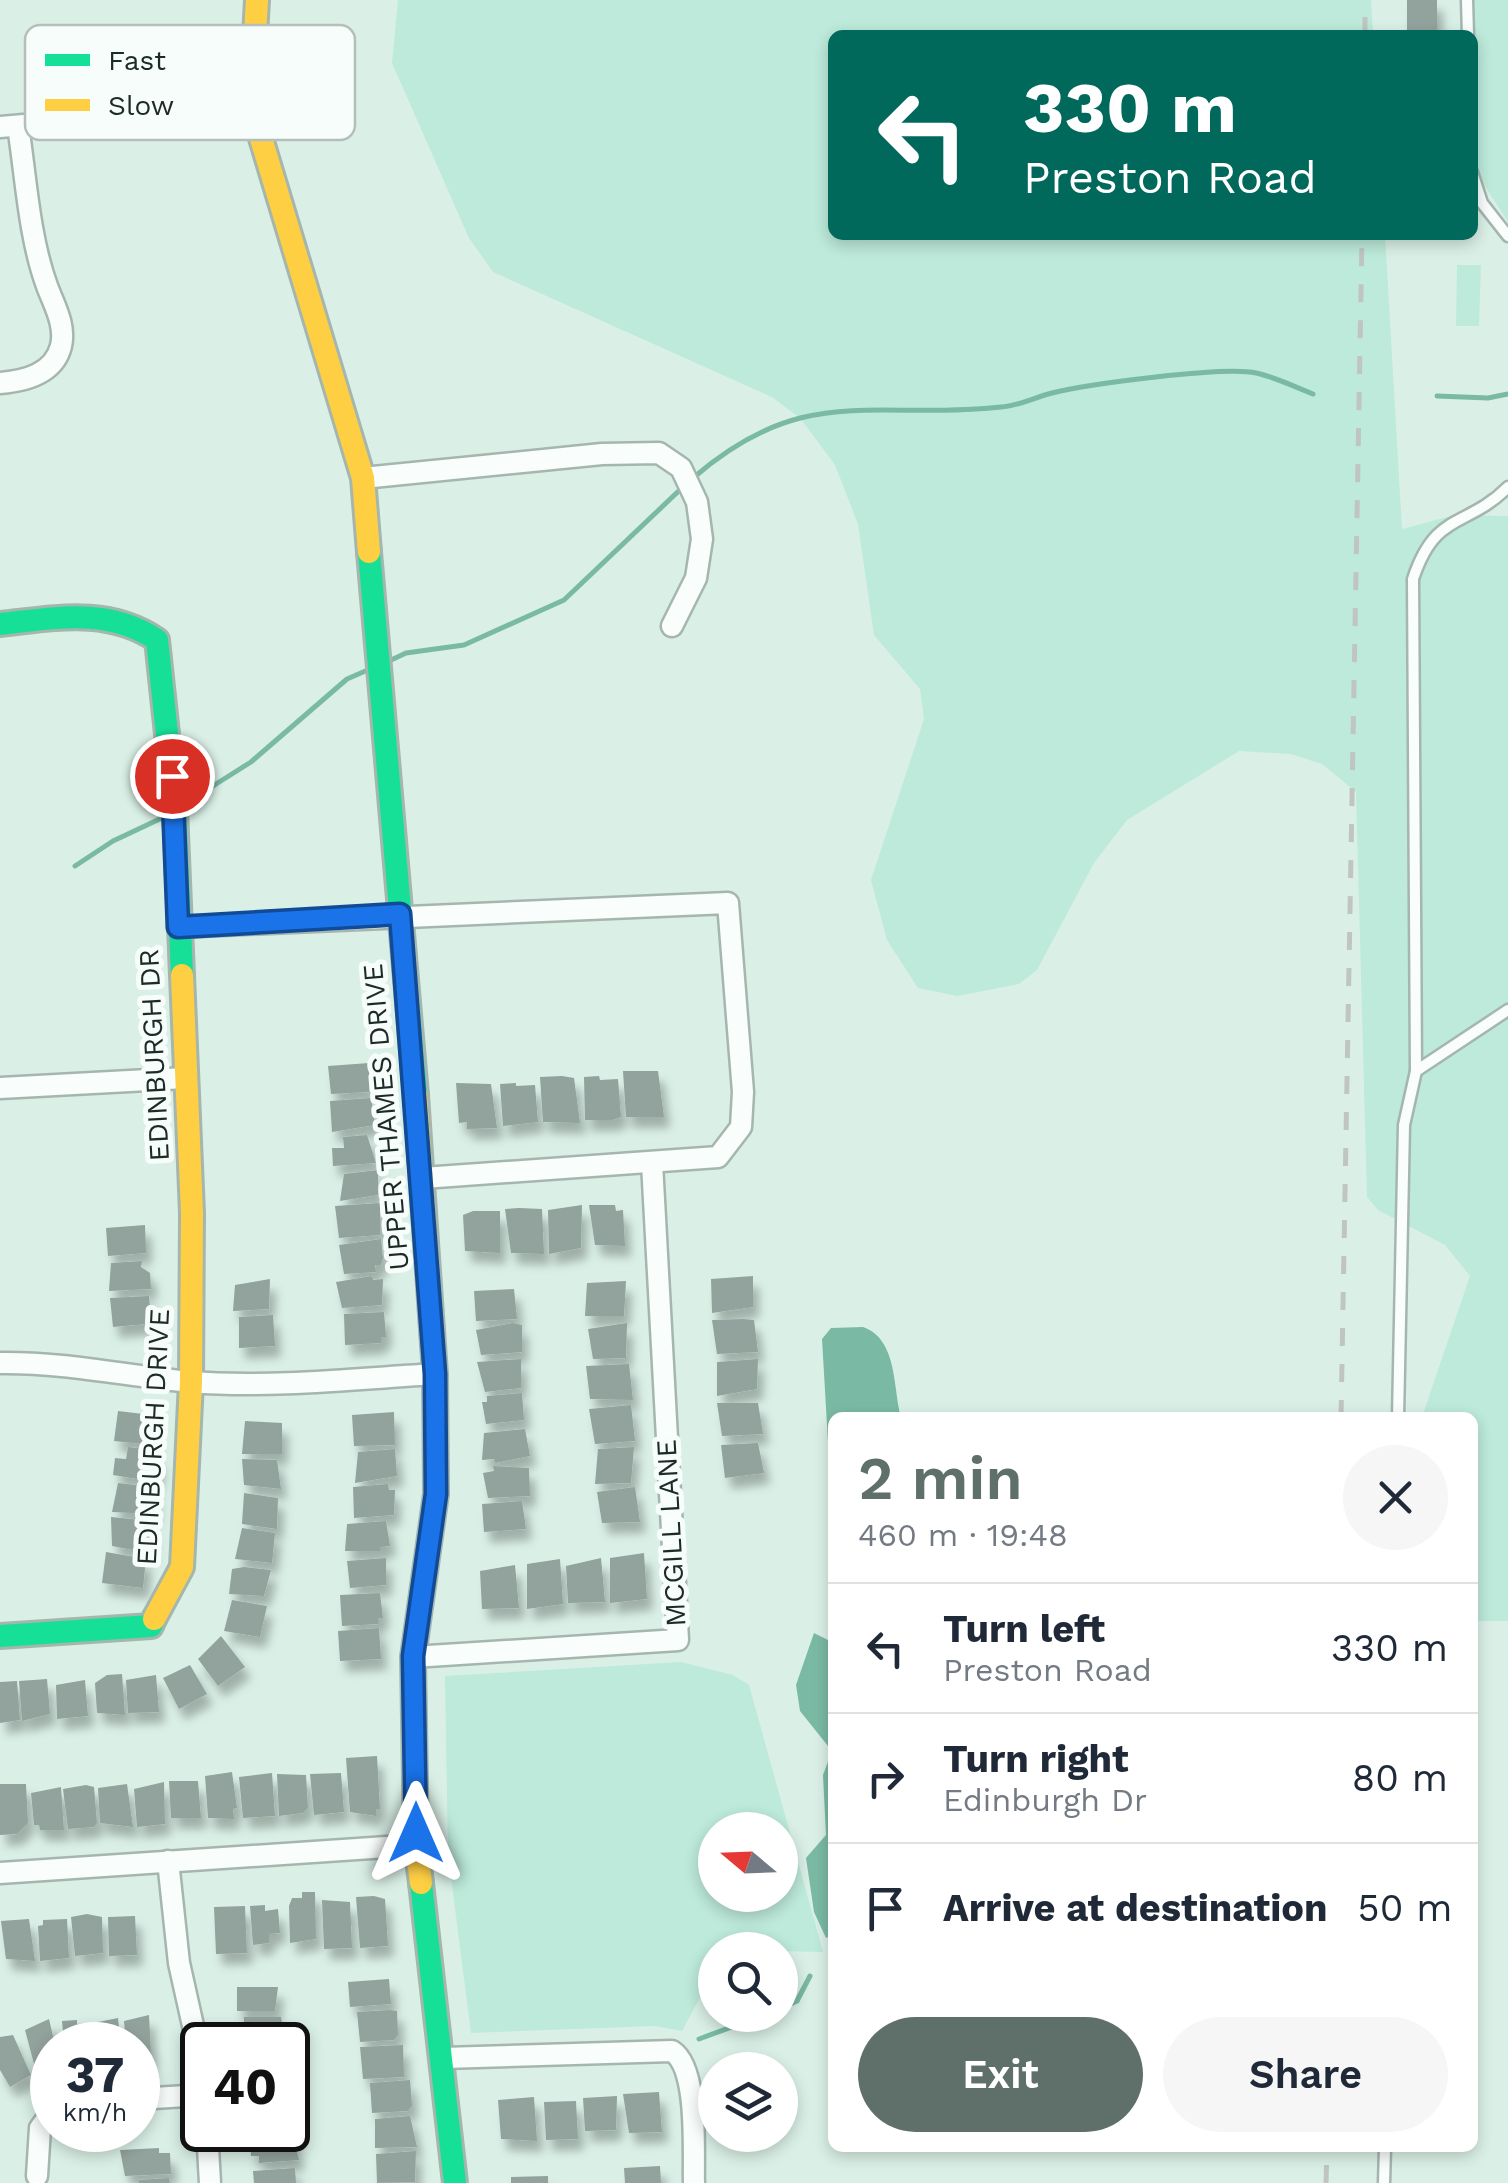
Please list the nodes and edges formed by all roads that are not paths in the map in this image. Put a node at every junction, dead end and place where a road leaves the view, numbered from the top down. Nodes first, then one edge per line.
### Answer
1 (257, 0) edge
2 (1467, 0) edge
3 (256, 25) edge
4 (1468, 30) edge
5 (9, 126) edge
6 (261, 140) edge
7 (1478, 190) edge
8 (1508, 236) edge
9 (0, 383) edge
10 (362, 478) junction
11 (1505, 494) edge
12 (0, 624) edge
13 (672, 626) dead end
14 (400, 914) junction
15 (178, 927) junction
16 (1508, 1010) edge
17 (1416, 1071) junction
18 (185, 1078) junction
19 (0, 1088) edge
20 (652, 1162) junction
21 (423, 1178) junction
22 (192, 1213) joint
23 (0, 1363) edge
24 (435, 1374) junction
25 (191, 1382) junction
26 (1398, 1412) edge
27 (0, 1636) edge
28 (413, 1656) junction
29 (416, 1845) junction
30 (168, 1862) junction
31 (0, 1873) edge
32 (192, 2022) edge
33 (444, 2058) junction
34 (39, 2152) edge
35 (208, 2152) edge
36 (1385, 2152) edge
37 (38, 2176) dead end
38 (210, 2183) edge
39 (455, 2183) edge
40 (694, 2183) edge
41 (1384, 2183) edge

1 - 3 street, UPPER THAMES DRIVE
2 - 4 lane
5 - 9 street
6 - 10 street, UPPER THAMES DRIVE
7 - 8 lane
10 - 13 street
10 - 14 street, UPPER THAMES DRIVE
11 - 17 lane
12 - 15 street, EDINBURGH DR
14 - 15 street
14 - 20 street
14 - 21 street, UPPER THAMES DRIVE
15 - 18 street, EDINBURGH DR
16 - 17 lane
17 - 26 lane
18 - 19 street
18 - 22 street, EDINBURGH DR
20 - 21 street
20 - 28 street, MCGILL LANE
21 - 24 street, UPPER THAMES DRIVE
22 - 25 street, EDINBURGH DRIVE
23 - 25 street
24 - 25 street
24 - 28 street, UPPER THAMES DRIVE
25 - 27 street, EDINBURGH DRIVE
28 - 29 street, UPPER THAMES DRIVE
29 - 30 street
29 - 33 street, UPPER THAMES DRIVE
30 - 31 street
30 - 32 street
33 - 39 street, UPPER THAMES DRIVE
33 - 40 street
34 - 37 street
35 - 38 street
36 - 41 lane

